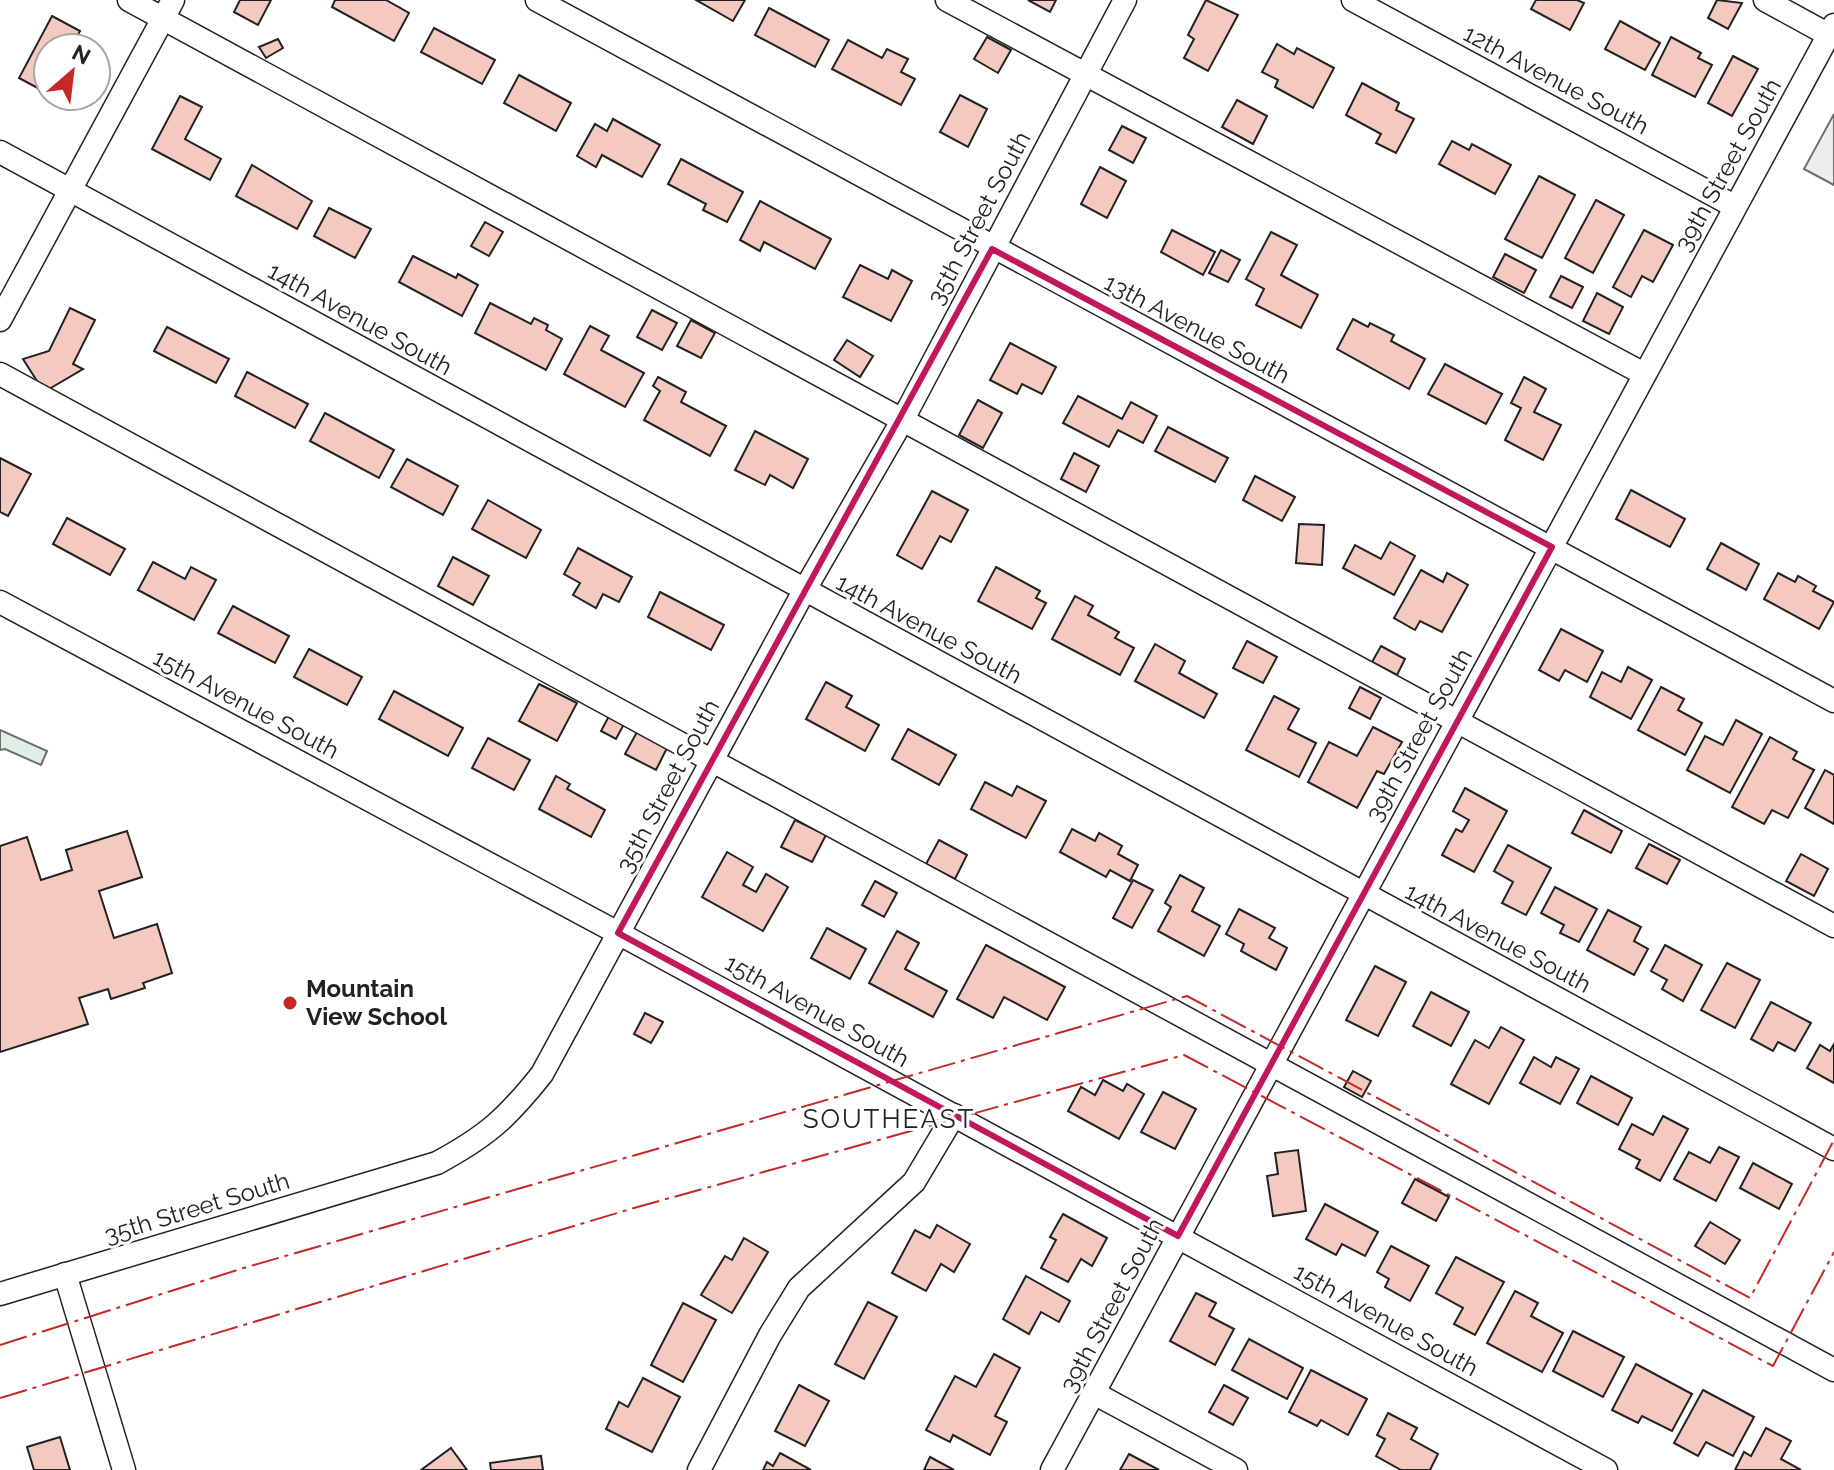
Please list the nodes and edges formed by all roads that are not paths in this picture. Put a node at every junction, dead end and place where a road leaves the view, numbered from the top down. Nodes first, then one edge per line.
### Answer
1 (129, 0) edge
2 (537, 0) edge
3 (947, 0) edge
4 (1125, 0) edge
5 (1353, 0) edge
6 (1765, 0) edge
7 (168, 9) edge
8 (1831, 30) edge
9 (1085, 75) junction
10 (0, 152) edge
11 (70, 190) junction
12 (1734, 206) junction
13 (992, 249) junction
14 (0, 320) edge
15 (0, 374) edge
16 (1644, 374) junction
17 (902, 421) junction
18 (1552, 547) junction
19 (804, 591) junction
20 (0, 602) edge
21 (1834, 701) edge
22 (1456, 721) junction
23 (712, 761) junction
24 (1363, 894) junction
25 (1834, 926) edge
26 (618, 933) junction
27 (1271, 1065) junction
28 (954, 1115) junction
29 (1834, 1149) edge
30 (1178, 1236) junction
31 (65, 1274) junction
32 (0, 1294) edge
33 (1834, 1370) edge
34 (1094, 1393) junction
35 (124, 1470) edge
36 (699, 1470) edge
37 (1052, 1470) edge
38 (1236, 1470) edge
39 (1606, 1470) edge

1 - 7 street
2 - 13 street, 13th Avenue South
3 - 9 street
4 - 9 street, 35th Street South
5 - 12 street, 12th Avenue South
6 - 8 street
7 - 11 street
7 - 17 street
8 - 12 street, 39th Street South
9 - 13 street, 35th Street South
9 - 16 street
10 - 11 street, 14th Avenue South
11 - 14 street
11 - 19 street, 14th Avenue South
12 - 16 street, 39th Street South
13 - 17 street, 35th Street South
13 - 18 street, 13th Avenue South
15 - 23 street
16 - 18 street, 39th Street South
17 - 19 street, 35th Street South
17 - 22 street
18 - 21 street, 13th Avenue South
18 - 22 street, 39th Street South
19 - 23 street, 35th Street South
19 - 24 street, 14th Avenue South
20 - 26 street, 15th Avenue South
22 - 24 street, 39th Street South
22 - 25 street
23 - 26 street, 35th Street South
23 - 27 street
24 - 27 street, 39th Street South
24 - 29 street, 14th Avenue South
26 - 28 street, 15th Avenue South
26 - 31 street, 35th Street South
27 - 30 street, 39th Street South
27 - 33 street
28 - 30 street, 15th Avenue South
28 - 36 street
30 - 34 street, 39th Street South
30 - 39 street, 15th Avenue South
31 - 32 street, 35th Street South
31 - 35 street
34 - 37 street, 39th Street South
34 - 38 street

